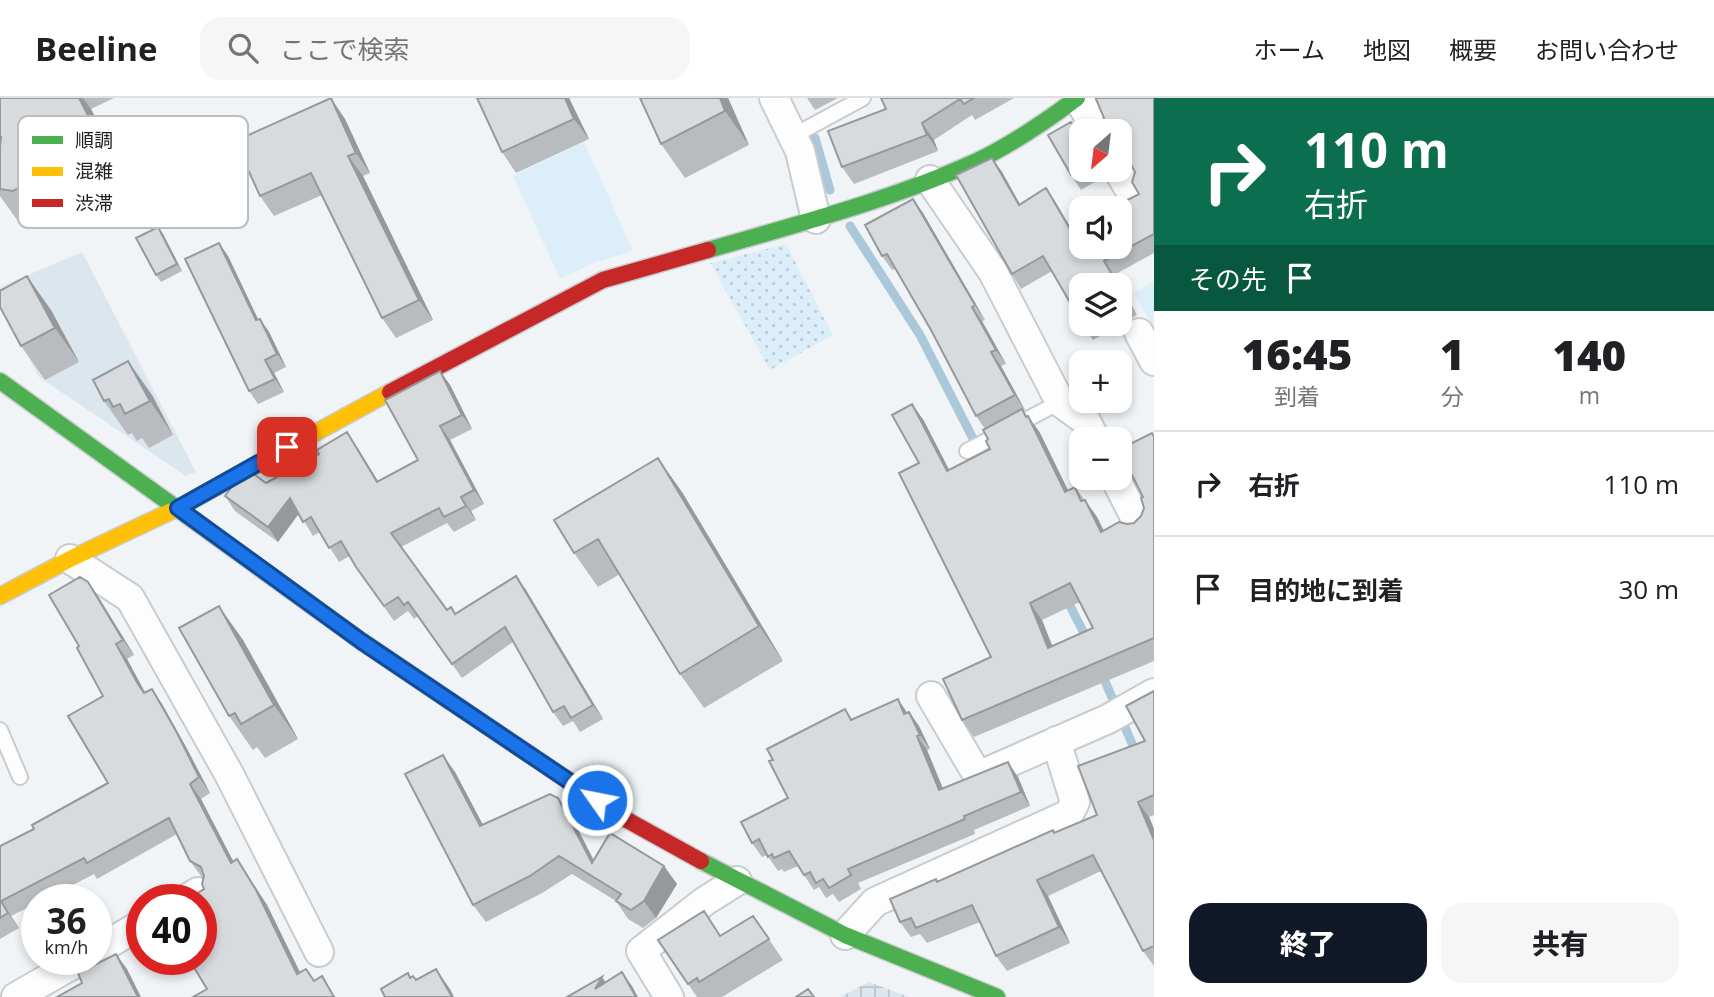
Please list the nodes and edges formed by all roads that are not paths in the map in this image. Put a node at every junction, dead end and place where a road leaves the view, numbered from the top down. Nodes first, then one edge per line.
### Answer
1 (774, 98) edge
2 (863, 98) edge
3 (1069, 100) edge
4 (1086, 119) edge
5 (793, 136) junction
6 (930, 180) junction
7 (816, 219) junction
8 (1139, 332) dead end
9 (1154, 361) edge
10 (0, 381) edge
11 (1060, 402) junction
12 (1089, 427) edge
13 (967, 451) dead end
14 (1121, 490) edge
15 (178, 508) junction
16 (1139, 525) edge
17 (69, 559) junction
18 (0, 596) edge
19 (1154, 693) edge
20 (931, 695) dead end
21 (0, 730) edge
22 (1056, 741) junction
23 (20, 777) dead end
24 (737, 881) junction
25 (845, 935) junction
26 (319, 952) dead end
27 (54, 975) edge
28 (16, 997) edge
29 (670, 997) edge
30 (997, 997) edge

1 - 5 street
2 - 5 lane
3 - 4 street
3 - 6 street
5 - 7 street
6 - 7 street
6 - 11 street
7 - 15 street
8 - 9 street
10 - 15 street
11 - 12 street
11 - 13 lane
14 - 16 street
15 - 17 street
15 - 24 street
17 - 18 street
17 - 26 street
19 - 22 street
20 - 22 street
21 - 23 lane
22 - 25 street
24 - 25 street
24 - 29 street
25 - 30 street
27 - 28 street

